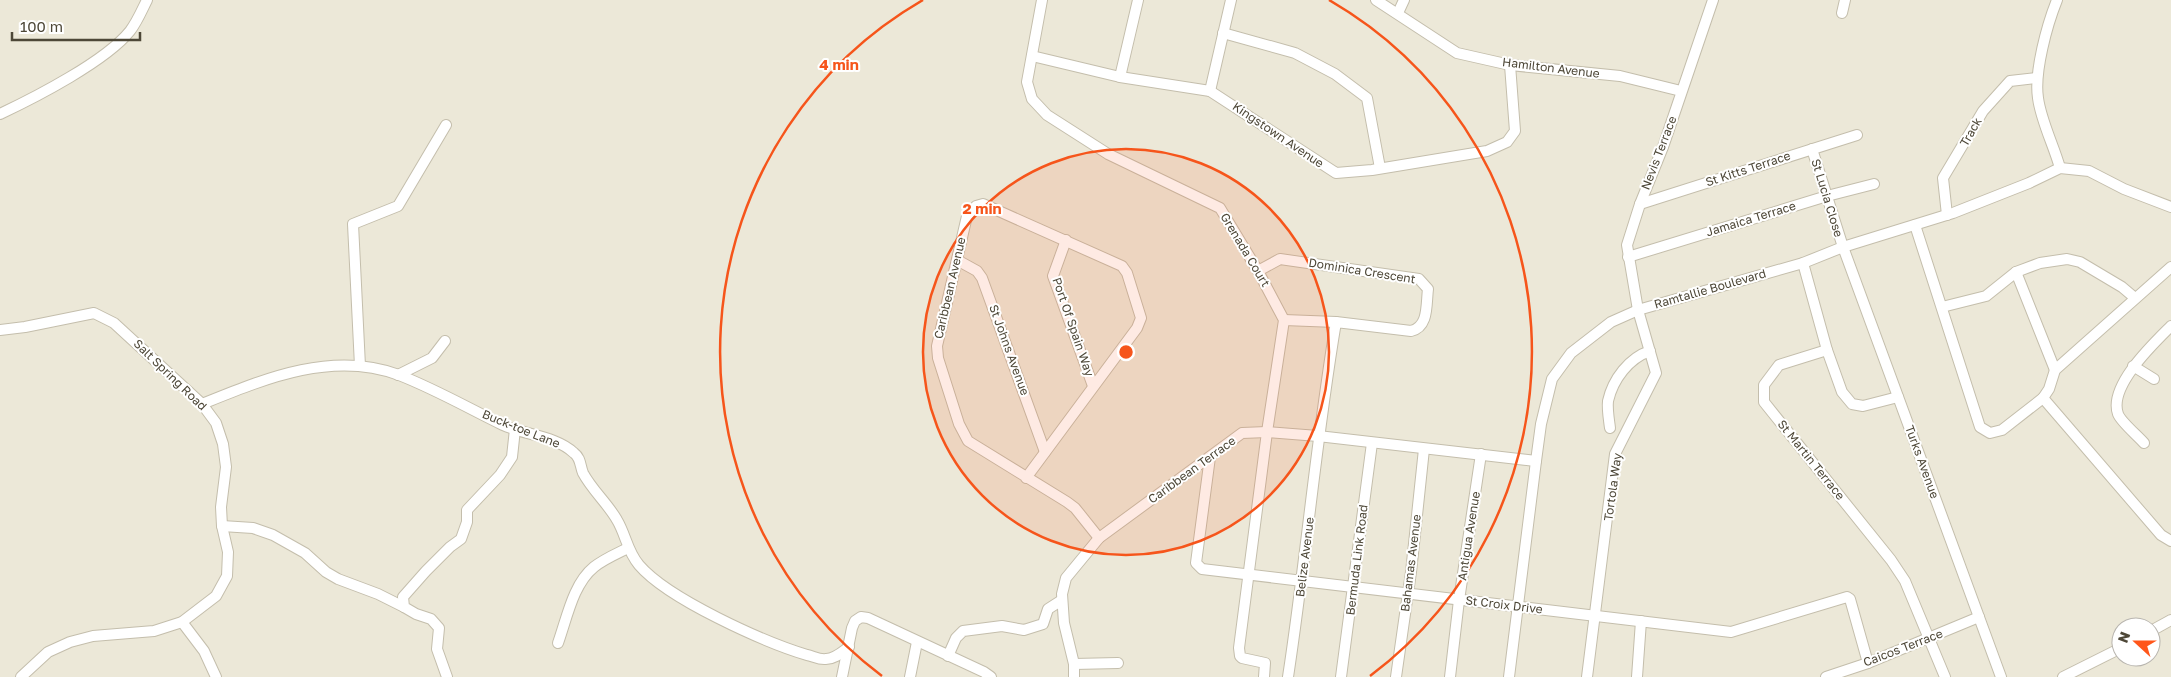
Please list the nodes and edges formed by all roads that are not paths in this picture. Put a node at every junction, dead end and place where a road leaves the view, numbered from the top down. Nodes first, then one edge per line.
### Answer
1 (147, 0) edge
2 (1042, 0) edge
3 (1138, 0) edge
4 (1231, 0) edge
5 (1376, 0) edge
6 (1404, 0) edge
7 (1713, 0) edge
8 (1845, 0) edge
9 (2057, 0) edge
10 (1398, 13) junction
11 (1842, 13) dead end
12 (1223, 33) junction
13 (1032, 56) junction
14 (1510, 65) junction
15 (1120, 77) junction
16 (2037, 78) junction
17 (1210, 91) junction
18 (1681, 91) junction
19 (0, 114) edge
20 (446, 125) dead end
21 (1857, 135) dead end
22 (1812, 148) junction
23 (1380, 168) junction
24 (2060, 168) junction
25 (1874, 184) dead end
26 (1827, 196) junction
27 (1640, 204) junction
28 (2171, 207) edge
29 (1947, 215) junction
30 (1915, 225) junction
31 (1066, 240) junction
32 (1843, 247) junction
33 (1628, 257) junction
34 (958, 260) junction
35 (1803, 263) junction
36 (2171, 267) edge
37 (1258, 271) junction
38 (2016, 272) junction
39 (2135, 298) junction
40 (1942, 308) junction
41 (1638, 310) junction
42 (1284, 320) junction
43 (1336, 322) junction
44 (2171, 326) edge
45 (0, 330) edge
46 (444, 341) dead end
47 (1827, 350) junction
48 (1650, 351) junction
49 (360, 366) junction
50 (2133, 366) junction
51 (2055, 370) junction
52 (398, 375) junction
53 (2154, 380) dead end
54 (1093, 386) junction
55 (1898, 397) junction
56 (2044, 398) junction
57 (202, 404) junction
58 (1610, 428) dead end
59 (514, 429) junction
60 (1267, 432) junction
61 (1318, 436) junction
62 (2144, 443) dead end
63 (1372, 444) junction
64 (1424, 449) junction
65 (1045, 452) junction
66 (1482, 454) junction
67 (1210, 457) junction
68 (1536, 461) junction
69 (1026, 478) junction
70 (222, 526) junction
71 (1099, 538) junction
72 (2171, 541) edge
73 (628, 548) junction
74 (1248, 575) junction
75 (1302, 581) junction
76 (1354, 587) junction
77 (1408, 594) junction
78 (1062, 600) junction
79 (1459, 600) junction
80 (404, 607) junction
81 (1518, 607) junction
82 (1594, 616) junction
83 (1979, 618) junction
84 (1641, 621) junction
85 (182, 622) junction
86 (1929, 639) junction
87 (917, 642) junction
88 (558, 643) dead end
89 (849, 647) junction
90 (2111, 653) edge
91 (948, 656) junction
92 (1118, 663) dead end
93 (1868, 663) junction
94 (1074, 664) junction
95 (986, 675) edge
96 (21, 677) edge
97 (216, 677) edge
98 (447, 677) edge
99 (842, 677) edge
100 (910, 677) edge
101 (1074, 677) edge
102 (1264, 677) edge
103 (1288, 677) edge
104 (1341, 677) edge
105 (1396, 677) edge
106 (1450, 677) edge
107 (1509, 677) edge
108 (1587, 677) edge
109 (1637, 677) edge
110 (1826, 677) edge
111 (1944, 677) edge
112 (2001, 677) edge
113 (2063, 677) edge

1 - 19 street
2 - 13 street, Grenada Court
3 - 15 street
4 - 12 street
5 - 10 street, Hamilton Avenue
6 - 10 street
7 - 18 street, Nevis Terrace
8 - 11 street
9 - 16 street
10 - 14 street, Hamilton Avenue
12 - 17 street
12 - 23 street
13 - 15 street, Kingstown Avenue
13 - 37 street, Grenada Court
14 - 18 street, Hamilton Avenue
14 - 23 street, Kingstown Avenue
15 - 17 street, Kingstown Avenue
16 - 24 street
16 - 29 street, Track
17 - 23 street, Kingstown Avenue
18 - 27 street, Nevis Terrace
20 - 49 street
21 - 22 street, St Kitts Terrace
22 - 26 street, St Lucia Close
22 - 27 street, St Kitts Terrace
24 - 28 street
24 - 29 street, Ramtallie Boulevard
25 - 26 street, Jamaica Terrace
26 - 32 street, St Lucia Close
26 - 33 street, Jamaica Terrace
27 - 33 street, Nevis Terrace
29 - 30 street, Ramtallie Boulevard
30 - 32 street, Ramtallie Boulevard
30 - 40 street
31 - 34 street, Caribbean Avenue
31 - 54 street, Port Of Spain Way
31 - 54 street, Caribbean Avenue
32 - 35 street, Ramtallie Boulevard
32 - 55 street, Turks Avenue
33 - 41 street, Nevis Terrace
34 - 65 street, St Johns Avenue
34 - 69 street, Caribbean Avenue
35 - 41 street, Ramtallie Boulevard
35 - 47 street
36 - 39 street
37 - 42 street, Grenada Court
37 - 43 street, Dominica Crescent
38 - 39 street
38 - 40 street
38 - 51 street
39 - 51 street
40 - 56 street
41 - 48 street, Tortola Way
41 - 68 street, Ramtallie Boulevard
42 - 43 street, Dominica Crescent
42 - 60 street
43 - 61 street
44 - 50 street
45 - 57 street, Salt Spring Road
46 - 52 street
47 - 55 street
47 - 86 street, St Martin Terrace
48 - 58 street
48 - 82 street, Tortola Way
49 - 52 street, Buck-toe Lane
49 - 57 street, Buck-toe Lane
50 - 53 street
50 - 62 street
51 - 56 street
52 - 59 street, Buck-toe Lane
54 - 65 street, Caribbean Avenue
55 - 83 street, Turks Avenue
56 - 72 street
57 - 70 street, Salt Spring Road
59 - 73 street, Buck-toe Lane
59 - 80 street
60 - 61 street, Caribbean Terrace
60 - 67 street, Caribbean Terrace
60 - 74 street
61 - 63 street, Caribbean Terrace
61 - 75 street, Belize Avenue
63 - 64 street, Caribbean Terrace
63 - 76 street, Bermuda Link Road
64 - 66 street, Caribbean Terrace
64 - 77 street, Bahamas Avenue
65 - 69 street, Caribbean Avenue
66 - 68 street, Caribbean Terrace
66 - 79 street, Antigua Avenue
67 - 71 street, Caribbean Terrace
67 - 74 street, St Croix Drive
68 - 81 street, Ramtallie Boulevard
69 - 71 street, Caribbean Avenue
70 - 80 street
70 - 85 street, Salt Spring Road
71 - 78 street, Caribbean Terrace
73 - 88 street
73 - 89 street, Buck-toe Lane
74 - 75 street, St Croix Drive
74 - 102 street
75 - 76 street, St Croix Drive
75 - 103 street, Belize Avenue
76 - 77 street, St Croix Drive
76 - 104 street, Bermuda Link Road
77 - 79 street, St Croix Drive
77 - 105 street, Bahamas Avenue
78 - 91 street
78 - 94 street, Caribbean Terrace
79 - 81 street, St Croix Drive
79 - 106 street, Antigua Avenue
80 - 98 street
81 - 82 street, St Croix Drive
81 - 107 street, Ramtallie Boulevard
82 - 84 street, St Croix Drive
82 - 108 street, Tortola Way
83 - 86 street, Caicos Terrace
83 - 112 street, Turks Avenue
84 - 93 street, St Croix Drive
84 - 109 street
85 - 96 street, Salt Spring Road
85 - 97 street
86 - 93 street, Caicos Terrace
86 - 111 street, St Martin Terrace
87 - 89 street
87 - 91 street
87 - 100 street
89 - 99 street
90 - 113 street
91 - 95 street
92 - 94 street
93 - 110 street, Caicos Terrace
94 - 101 street, Caribbean Terrace

